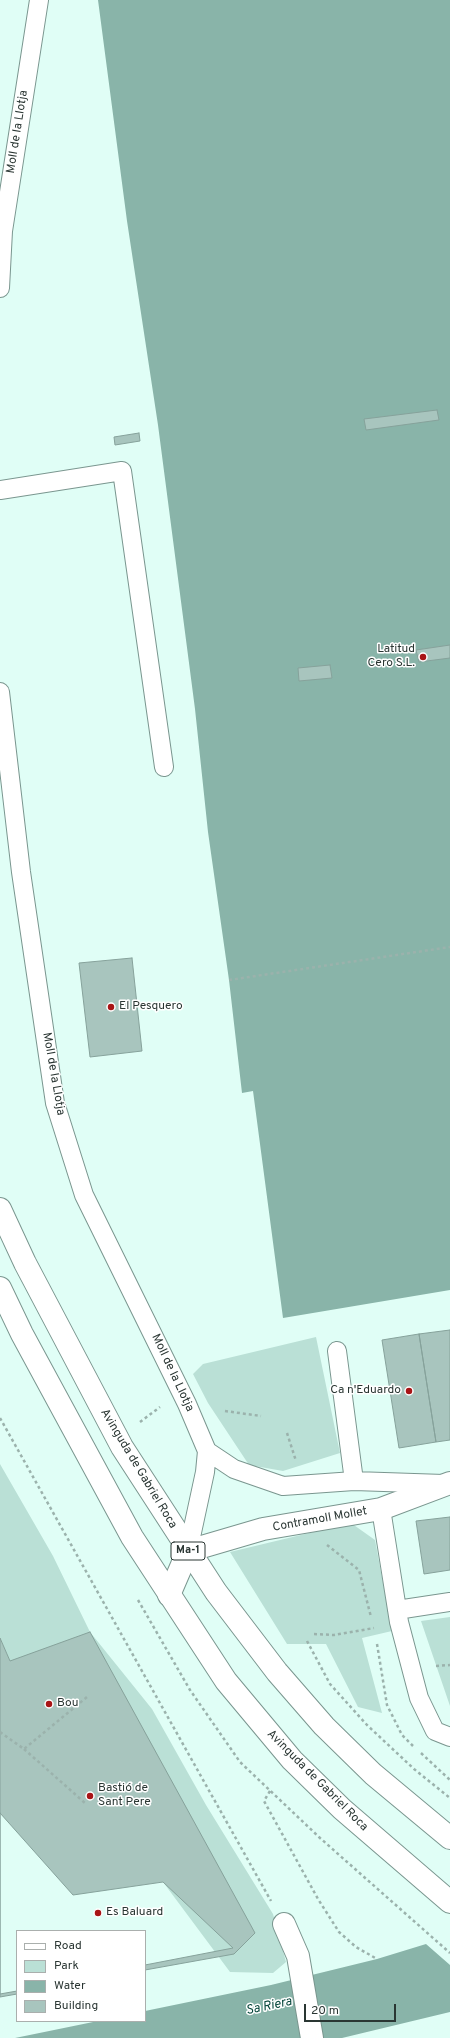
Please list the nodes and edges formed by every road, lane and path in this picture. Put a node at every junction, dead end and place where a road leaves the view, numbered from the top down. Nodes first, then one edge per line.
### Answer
1 (39, 0) edge
2 (0, 288) edge
3 (0, 490) edge
4 (0, 692) edge
5 (164, 767) dead end
6 (450, 947) edge
7 (229, 980) dead end
8 (0, 1209) edge
9 (0, 1288) edge
10 (337, 1351) dead end
11 (225, 1411) dead end
12 (261, 1416) dead end
13 (0, 1418) edge
14 (287, 1433) dead end
15 (207, 1451) junction
16 (298, 1466) dead end
17 (354, 1481) junction
18 (448, 1484) edge
19 (380, 1509) junction
20 (188, 1551) junction
21 (169, 1595) junction
22 (450, 1602) edge
23 (397, 1610) junction
24 (374, 1628) dead end
25 (314, 1634) dead end
26 (307, 1641) dead end
27 (86, 1697) dead end
28 (0, 1732) edge
29 (450, 1737) edge
30 (24, 1749) junction
31 (270, 1791) dead end
32 (450, 1798) edge
33 (86, 1803) dead end
34 (450, 1838) edge
35 (450, 1902) edge
36 (284, 1924) joint
37 (431, 1937) dead end
38 (450, 1953) edge
39 (377, 1959) dead end
40 (312, 2038) edge

1 - 2 lane, Moll de la Llotja
3 - 5 lane
4 - 15 lane, Moll de la Llotja
6 - 7 path
8 - 20 main road, Avinguda de Gabriel Roca / Ma-1
9 - 21 main road, Avinguda de Gabriel Roca
10 - 17 lane
11 - 12 path
13 - 36 path
14 - 16 path
15 - 17 lane
15 - 20 lane, Moll de la Llotja
17 - 18 lane
18 - 19 main road, Contramoll Mollet
19 - 20 main road, Contramoll Mollet
19 - 23 lane
20 - 21 main road
20 - 34 main road, Avinguda de Gabriel Roca / Ma-1
21 - 35 main road, Avinguda de Gabriel Roca
22 - 23 lane
23 - 29 lane
24 - 25 path
26 - 32 path
27 - 30 path
28 - 30 path
30 - 33 path
31 - 39 path
36 - 40 main road
37 - 38 path

